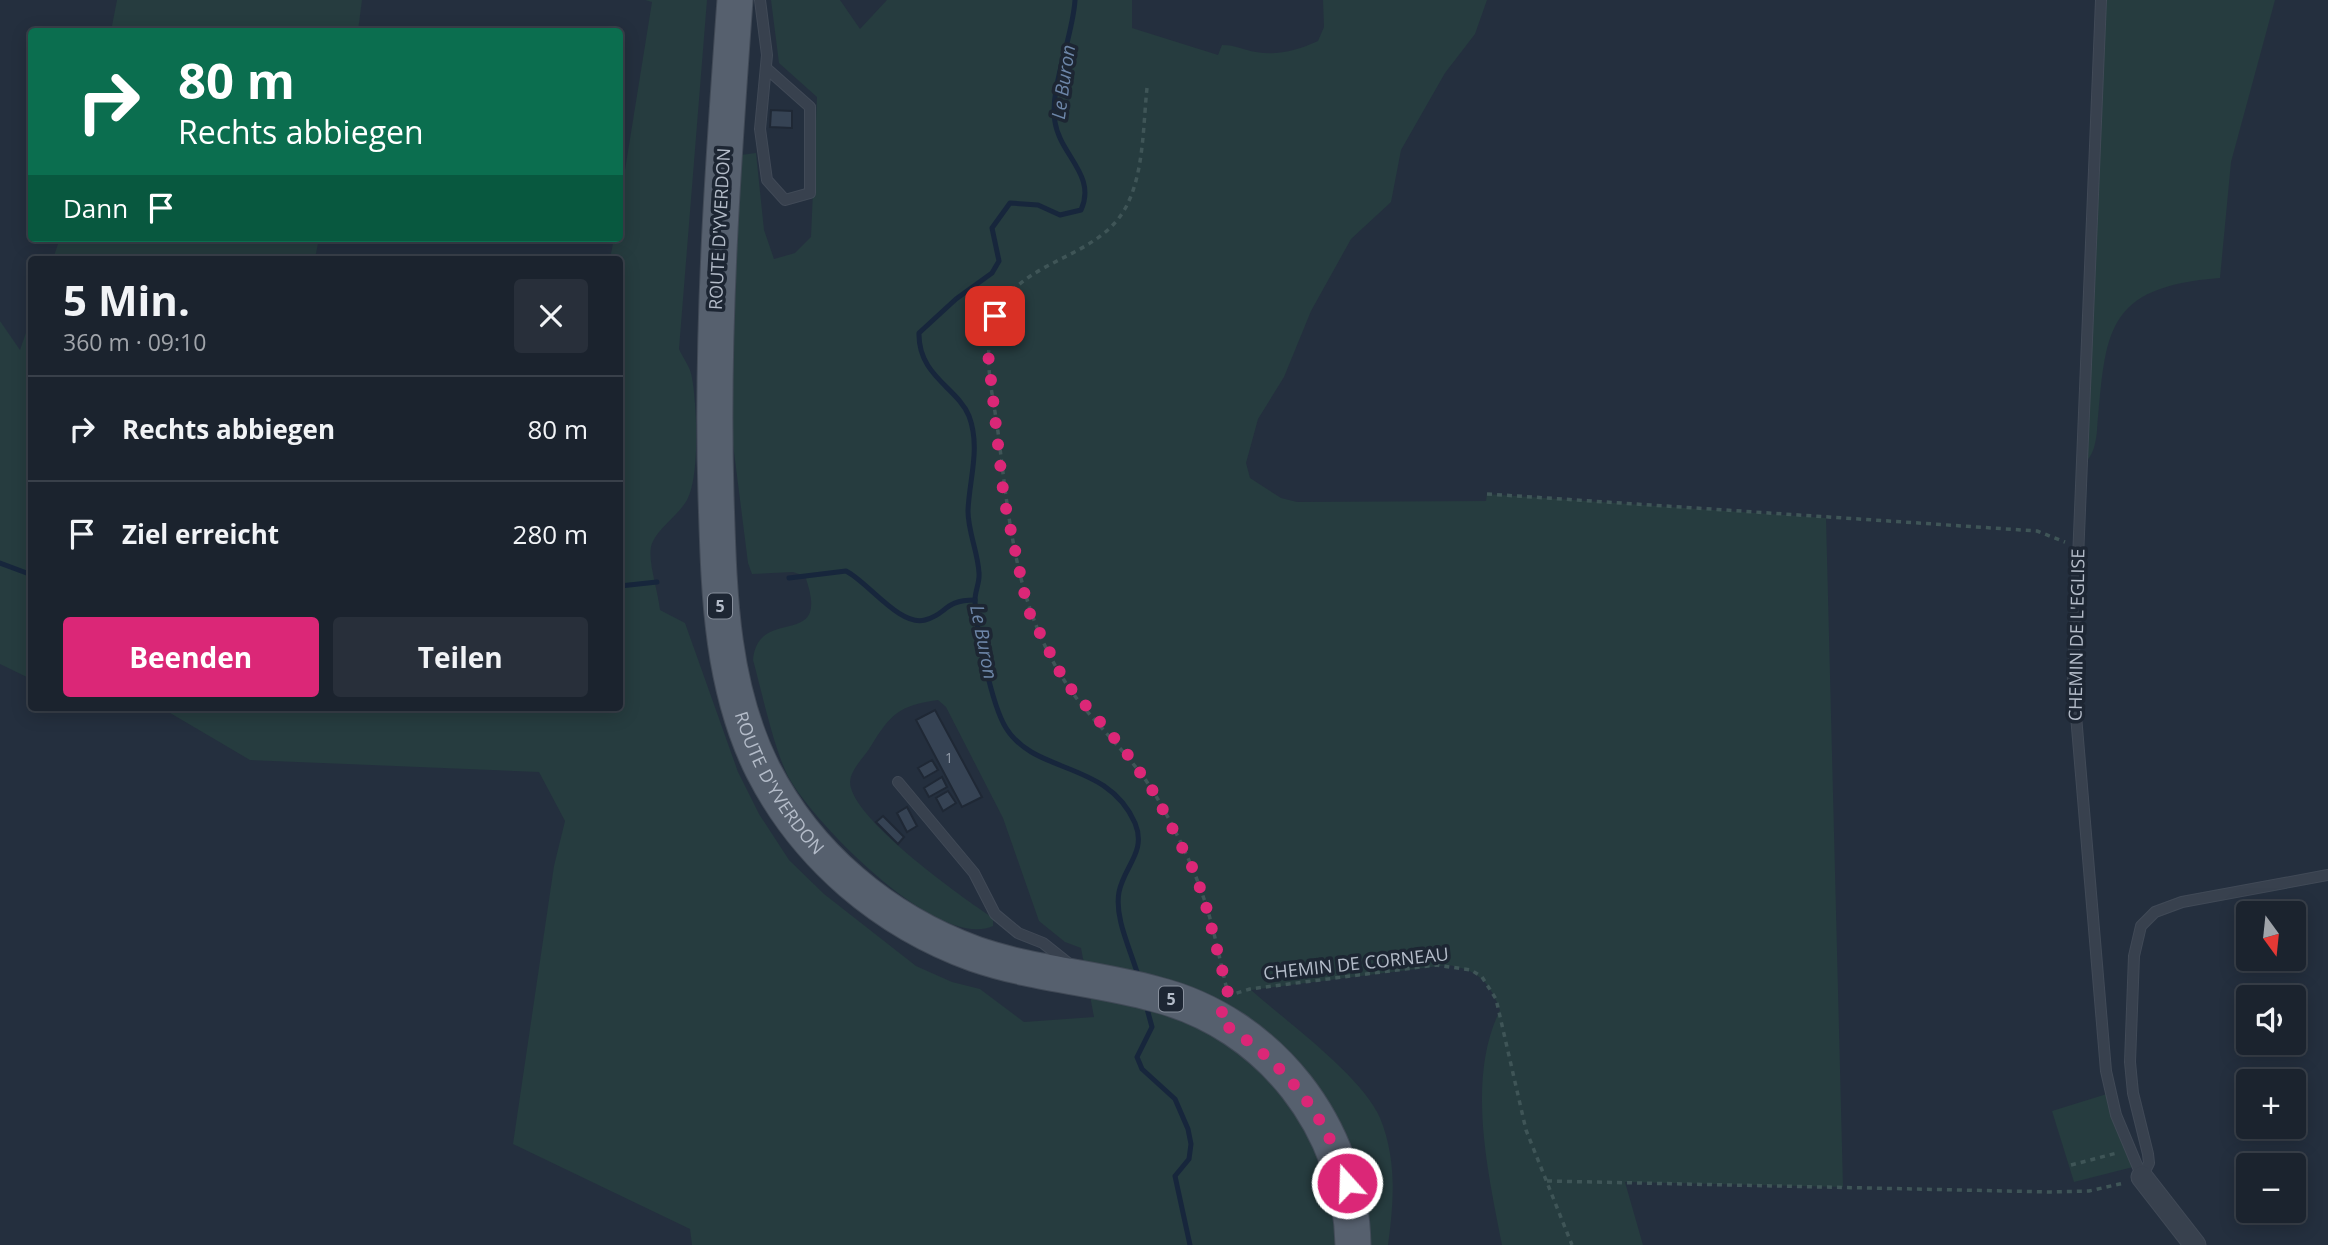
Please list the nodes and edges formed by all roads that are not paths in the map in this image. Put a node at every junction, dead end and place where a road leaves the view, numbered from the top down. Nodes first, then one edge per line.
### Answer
1 (735, 0) edge
2 (760, 0) edge
3 (2101, 0) edge
4 (766, 68) junction
5 (898, 782) dead end
6 (2328, 875) edge
7 (1076, 977) junction
8 (2142, 1177) junction
9 (1353, 1245) edge
10 (2195, 1245) edge

1 - 7 main road, ROUTE D'YVERDON / 5
2 - 4 lane
3 - 8 lane, CHEMIN DE L'EGLISE
4 - 4 lane
5 - 7 lane
6 - 8 lane
7 - 9 main road, ROUTE D'YVERDON / 5
8 - 10 street, CHEMIN DE L'EGLISE

